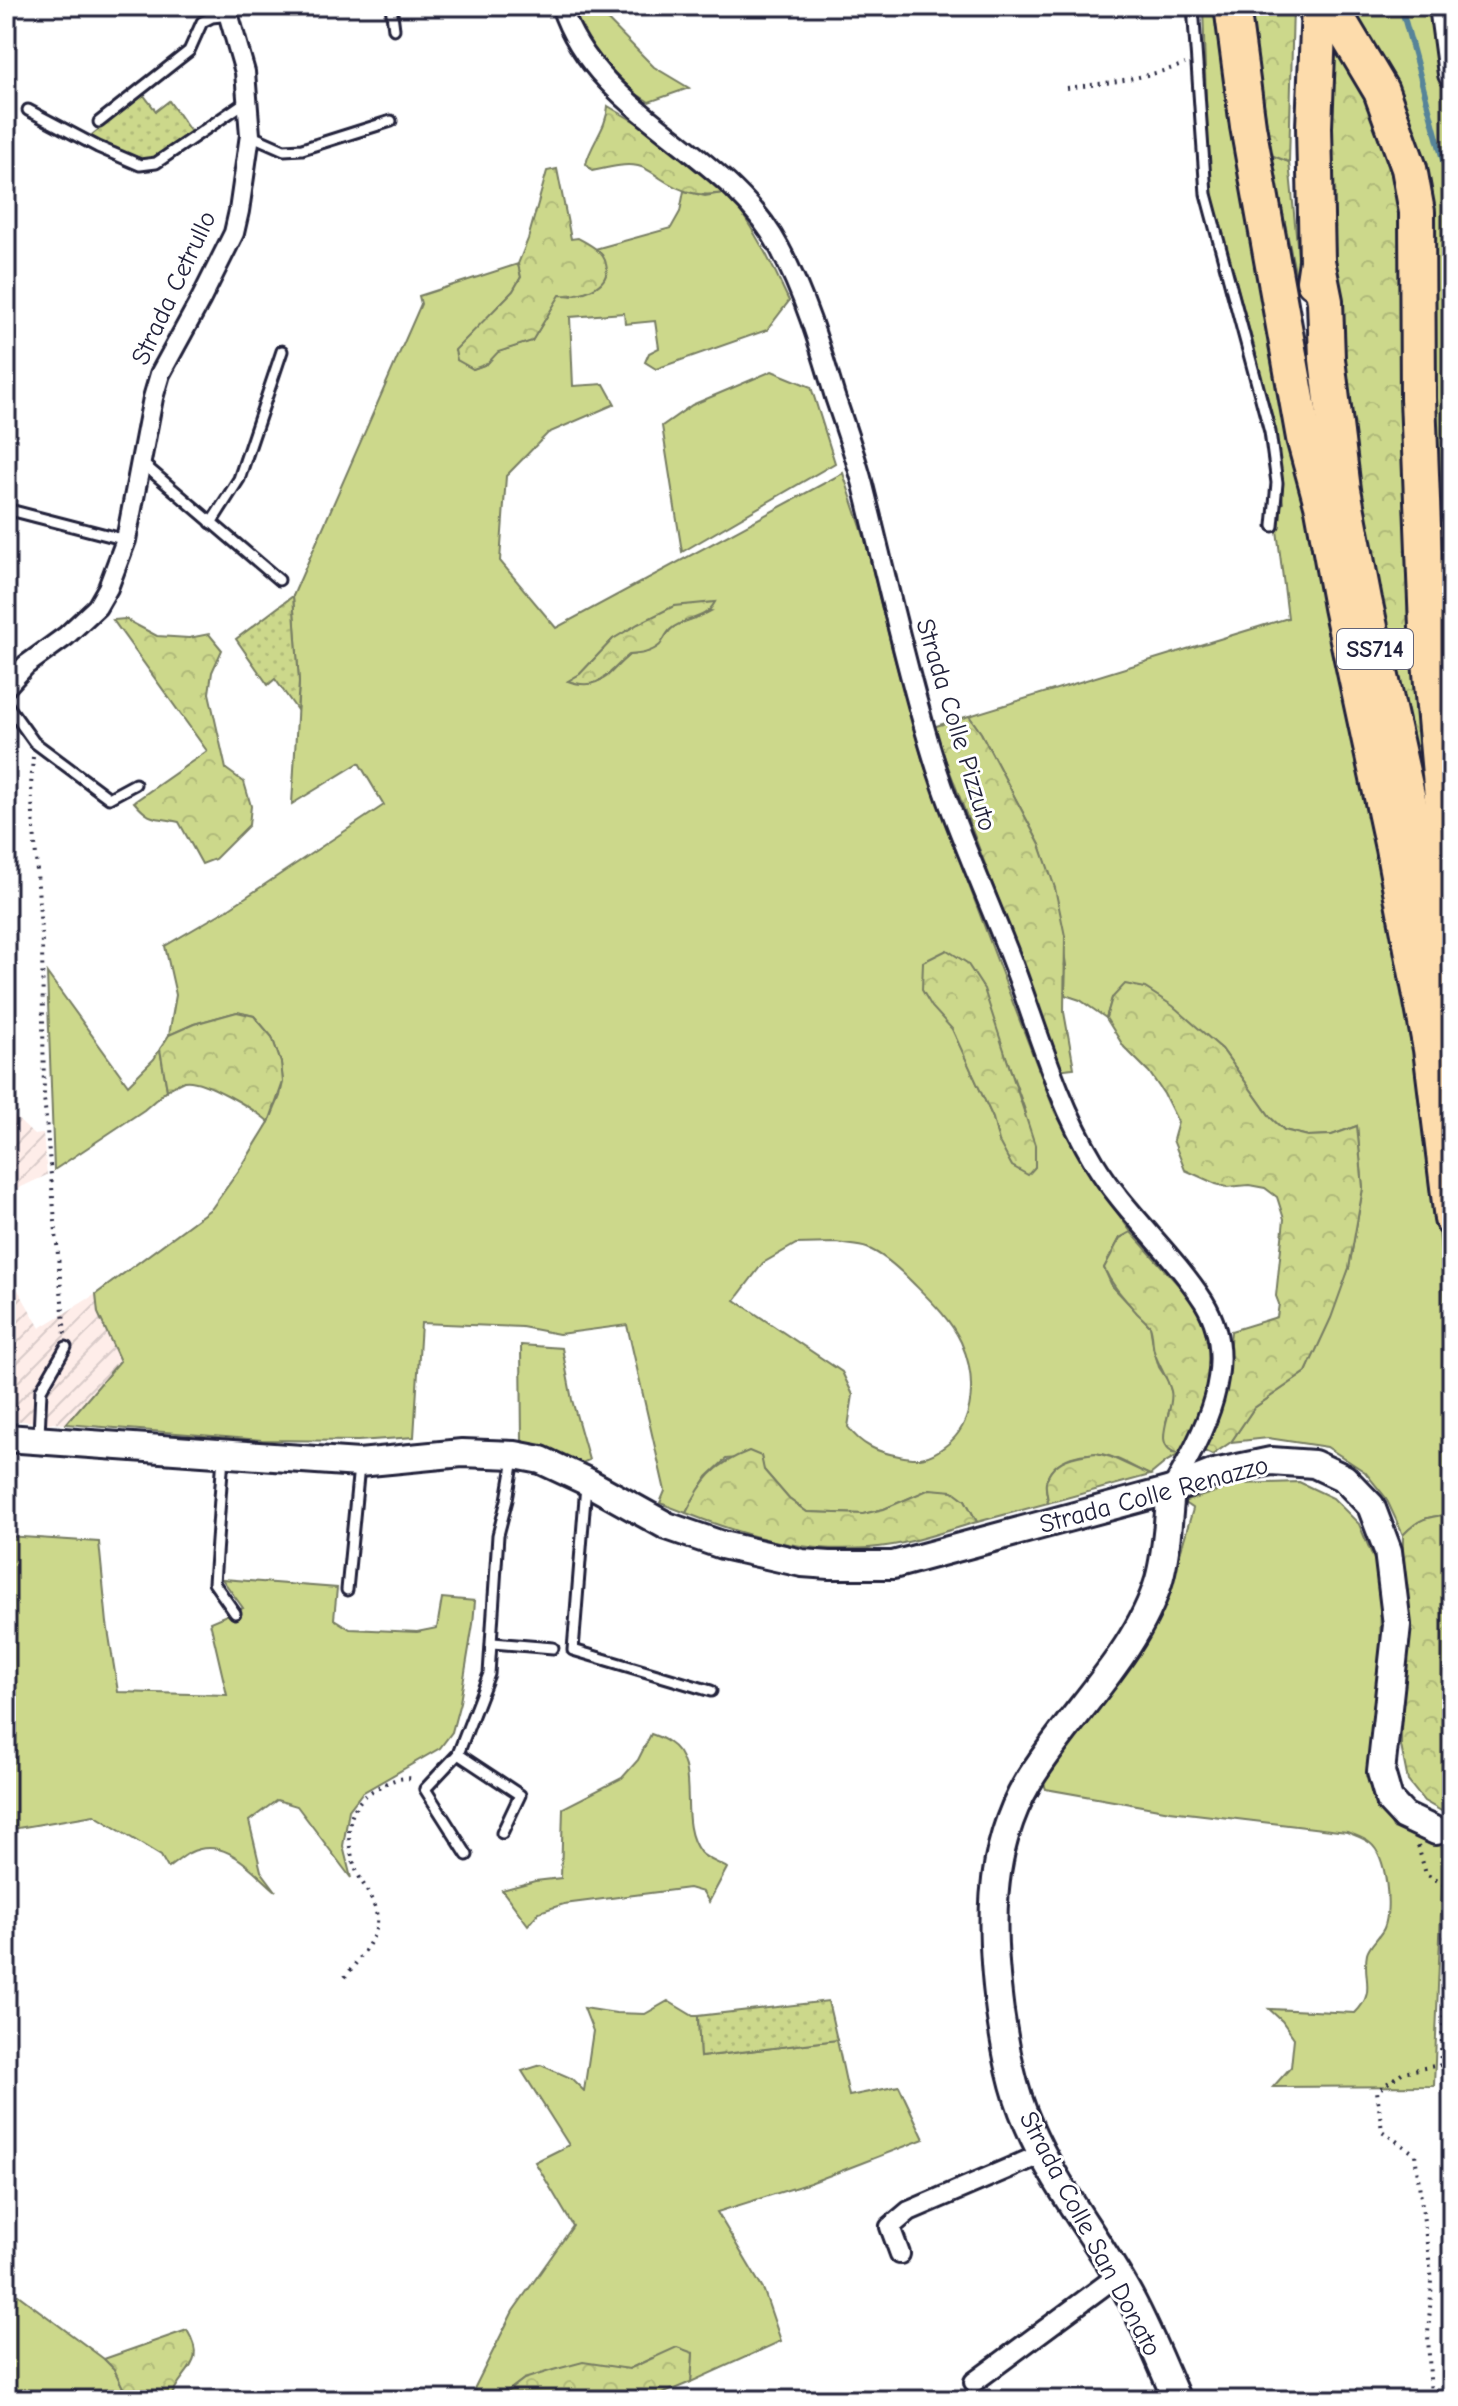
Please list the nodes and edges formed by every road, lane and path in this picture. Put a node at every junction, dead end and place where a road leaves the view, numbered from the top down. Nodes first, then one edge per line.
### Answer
1 (391, 6) edge
2 (561, 6) edge
3 (1193, 6) edge
4 (1232, 6) edge
5 (1443, 6) edge
6 (1327, 10) edge
7 (228, 11) edge
8 (394, 29) dead end
9 (1198, 57) junction
10 (1452, 74) edge
11 (1067, 88) dead end
12 (247, 101) junction
13 (28, 110) dead end
14 (391, 121) dead end
15 (99, 122) dead end
16 (250, 135) junction
17 (1317, 261) junction
18 (282, 351) dead end
19 (140, 461) junction
20 (1323, 508) junction
21 (6, 509) edge
22 (211, 523) junction
23 (1273, 526) dead end
24 (126, 540) junction
25 (279, 580) dead end
26 (6, 687) edge
27 (6, 703) edge
28 (34, 742) junction
29 (135, 784) dead end
30 (1452, 911) edge
31 (1452, 1035) edge
32 (1452, 1219) edge
33 (66, 1347) joint
34 (6, 1438) edge
35 (39, 1440) junction
36 (223, 1453) junction
37 (515, 1455) junction
38 (359, 1463) junction
39 (586, 1481) junction
40 (1171, 1490) junction
41 (347, 1590) dead end
42 (235, 1613) dead end
43 (493, 1643) junction
44 (553, 1648) dead end
45 (711, 1691) dead end
46 (458, 1754) junction
47 (425, 1789) junction
48 (1429, 1828) joint
49 (502, 1833) dead end
50 (467, 1855) dead end
51 (345, 1977) dead end
52 (1042, 2154) junction
53 (900, 2254) dead end
54 (1117, 2276) junction
55 (974, 2382) dead end
56 (1177, 2400) edge
57 (1431, 2400) edge

1 - 8 lane
2 - 40 street, Strada Colle Pizzuto
3 - 9 lane
4 - 20 highway
5 - 10 street
6 - 17 highway, SS714
6 - 30 highway
7 - 12 street, Strada Cetrullo
7 - 15 lane, Strada Cetrullo
9 - 11 path
9 - 23 lane
12 - 13 lane
12 - 16 street, Strada Cetrullo
14 - 16 lane
16 - 19 street, Strada Cetrullo
17 - 20 highway, SS714
17 - 31 highway, SS714
18 - 22 lane
19 - 22 lane
19 - 24 street, Strada Cetrullo
20 - 32 highway, SS714
21 - 24 lane
22 - 25 lane
24 - 26 street, Strada Cetrullo
27 - 28 lane
28 - 29 lane
28 - 33 path
33 - 35 lane
34 - 35 street, Strada Colle Renazzo
35 - 36 street, Strada Colle Renazzo
36 - 38 street, Strada Colle Renazzo
36 - 42 lane
37 - 38 street, Strada Colle Renazzo
37 - 39 street, Strada Colle Renazzo
37 - 43 lane
38 - 41 lane
39 - 40 street, Strada Colle Renazzo
39 - 45 lane
40 - 48 street, Strada Colle Renazzo
40 - 52 street, Strada Colle San Donato
43 - 44 lane
43 - 46 lane
46 - 47 lane
46 - 49 lane
47 - 50 lane
47 - 51 path
48 - 57 path
52 - 53 street
52 - 54 street, Strada Colle San Donato
54 - 55 street
54 - 56 street, Strada Colle San Donato

